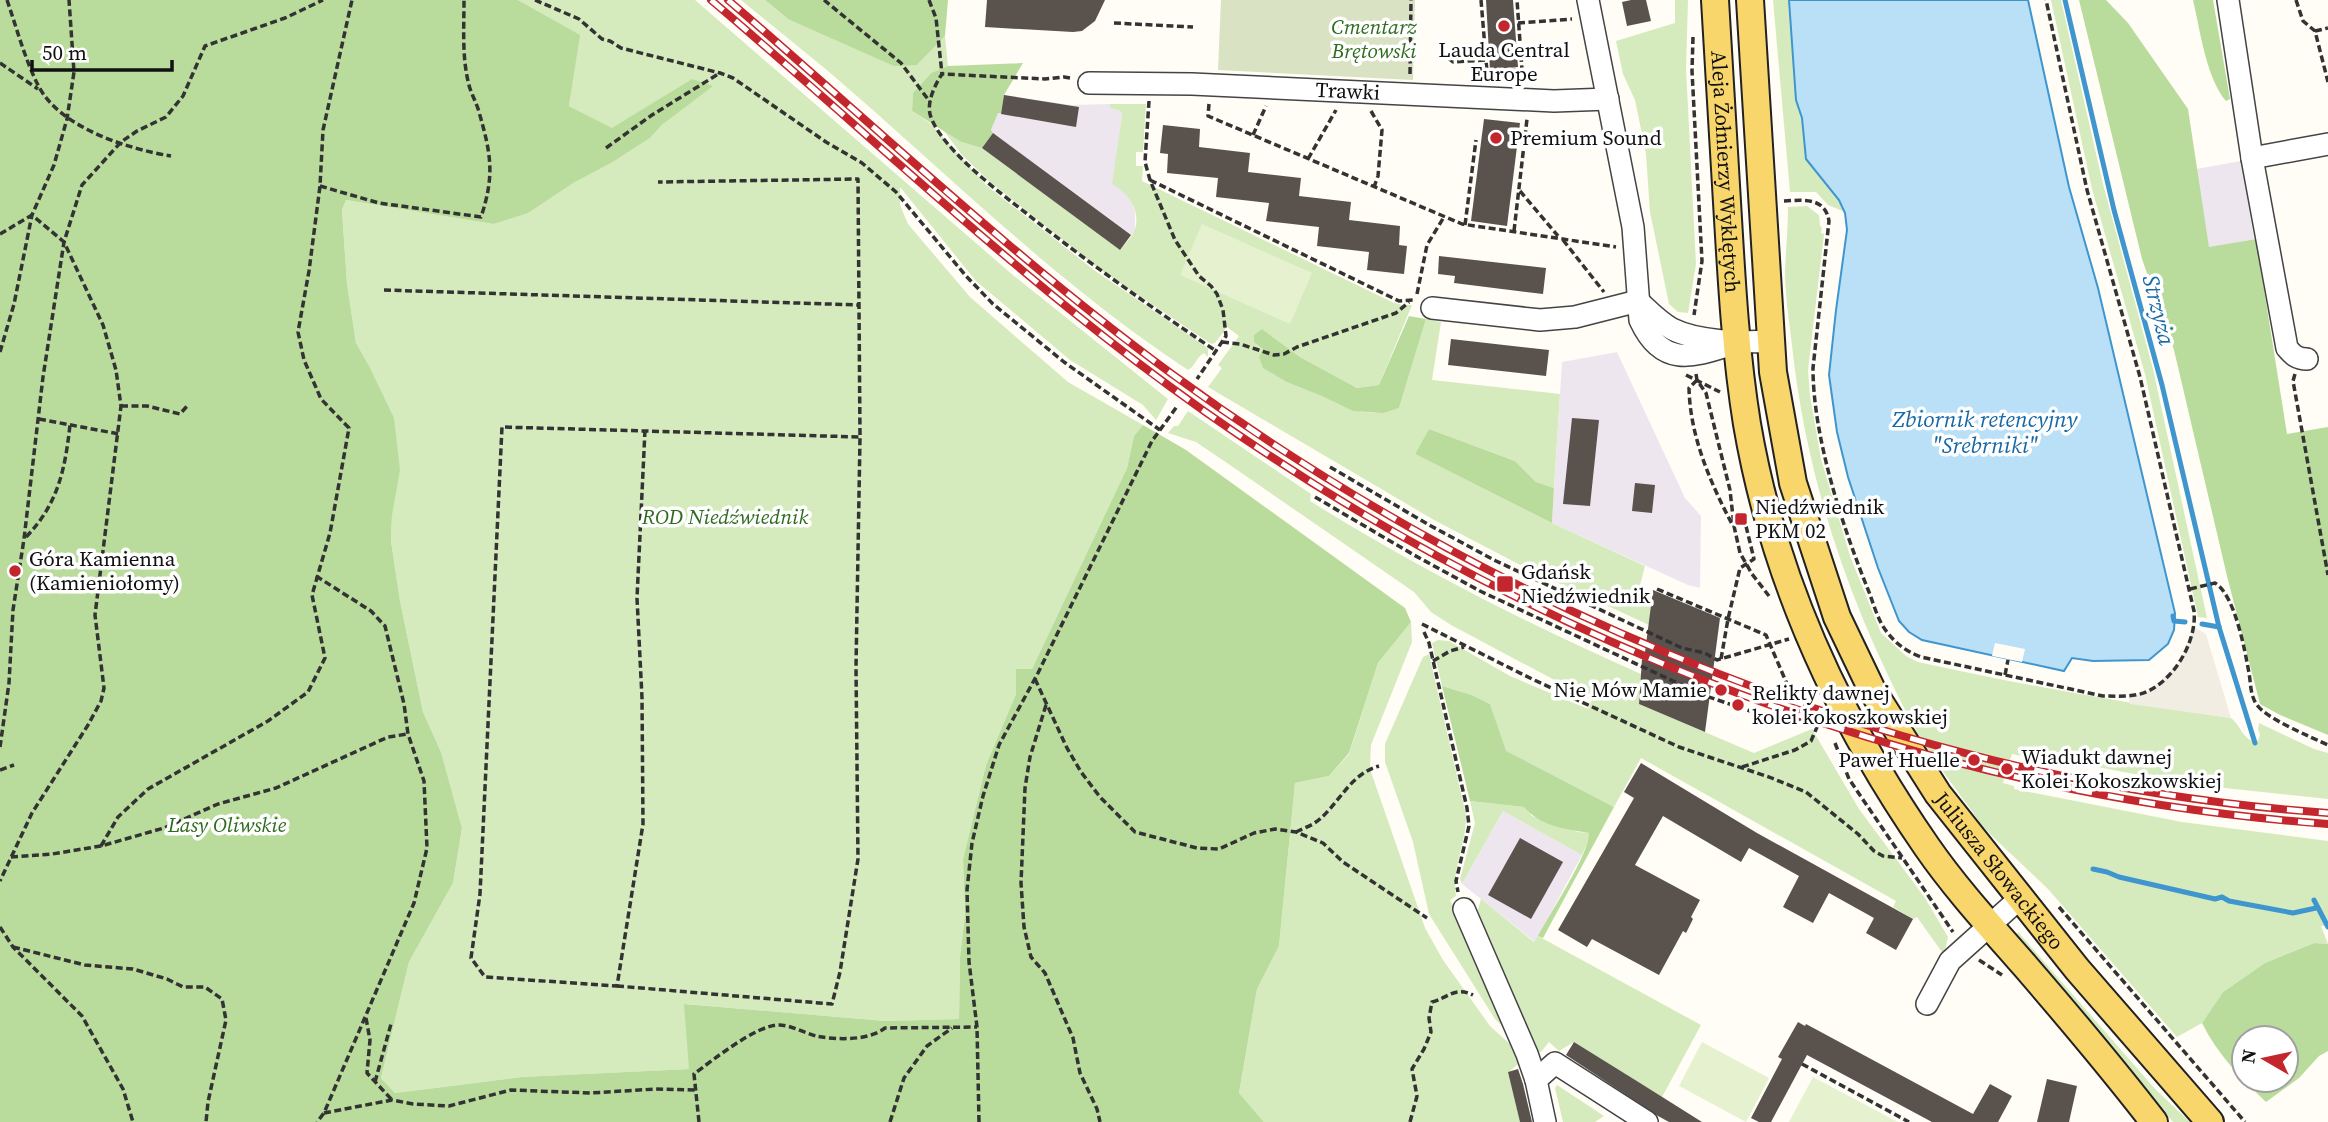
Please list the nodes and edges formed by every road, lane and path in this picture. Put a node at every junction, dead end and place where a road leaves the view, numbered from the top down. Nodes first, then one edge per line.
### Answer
1 (7, 0) edge
2 (69, 0) edge
3 (323, 0) edge
4 (352, 0) edge
5 (464, 0) edge
6 (535, 0) edge
7 (824, 0) edge
8 (929, 0) edge
9 (1411, 0) edge
10 (1481, 0) edge
11 (1517, 0) edge
12 (1588, 0) edge
13 (1715, 0) edge
14 (1750, 0) edge
15 (2046, 0) edge
16 (2228, 0) edge
17 (2296, 0) edge
18 (1577, 19) dead end
19 (1114, 23) dead end
20 (1518, 23) junction
21 (1193, 27) dead end
22 (2328, 28) edge
23 (2315, 31) junction
24 (1693, 35) dead end
25 (1448, 58) dead end
26 (1485, 60) junction
27 (0, 63) edge
28 (720, 73) junction
29 (942, 74) junction
30 (1410, 77) dead end
31 (2328, 82) edge
32 (1096, 83) joint
33 (40, 90) junction
34 (1149, 99) dead end
35 (1608, 99) junction
36 (930, 102) junction
37 (1266, 106) dead end
38 (1369, 107) dead end
39 (1337, 108) dead end
40 (1208, 116) dead end
41 (1527, 117) dead end
42 (67, 120) junction
43 (1253, 135) junction
44 (1476, 140) dead end
45 (121, 142) junction
46 (2328, 144) edge
47 (606, 148) dead end
48 (171, 156) dead end
49 (2252, 158) junction
50 (1308, 159) junction
51 (1150, 180) junction
52 (658, 182) dead end
53 (320, 186) junction
54 (1374, 187) junction
55 (1519, 190) junction
56 (1782, 201) dead end
57 (32, 215) junction
58 (1444, 217) junction
59 (1465, 225) junction
60 (1514, 231) junction
61 (0, 234) edge
62 (1561, 238) junction
63 (64, 242) junction
64 (1621, 248) dead end
65 (384, 290) dead end
66 (1607, 300) dead end
67 (1639, 301) junction
68 (1409, 302) junction
69 (860, 305) junction
70 (1432, 308) dead end
71 (1693, 318) dead end
72 (8, 326) junction
73 (0, 330) edge
74 (1770, 341) junction
75 (1222, 342) junction
76 (1736, 343) junction
77 (1216, 351) junction
78 (0, 352) edge
79 (2303, 358) joint
80 (1197, 379) dead end
81 (188, 405) dead end
82 (1178, 405) dead end
83 (121, 406) junction
84 (39, 419) junction
85 (70, 425) junction
86 (645, 430) junction
87 (1160, 430) junction
88 (119, 434) junction
89 (860, 437) junction
90 (1330, 467) dead end
91 (1315, 497) dead end
92 (1734, 526) joint
93 (24, 539) junction
94 (1754, 559) dead end
95 (2328, 575) edge
96 (316, 576) junction
97 (1657, 589) dead end
98 (2189, 589) junction
99 (1728, 618) junction
100 (1422, 624) dead end
101 (1424, 632) dead end
102 (1791, 638) dead end
103 (1770, 644) junction
104 (1466, 646) junction
105 (1721, 659) junction
106 (2008, 660) dead end
107 (1433, 661) junction
108 (2005, 675) junction
109 (1035, 679) junction
110 (1046, 703) junction
111 (1802, 719) junction
112 (408, 734) junction
113 (2328, 745) edge
114 (0, 747) edge
115 (14, 765) dead end
116 (1379, 766) dead end
117 (1740, 768) junction
118 (0, 770) edge
119 (1296, 832) junction
120 (101, 846) junction
121 (11, 857) junction
122 (1902, 858) dead end
123 (0, 881) edge
124 (2020, 899) junction
125 (2058, 906) dead end
126 (1464, 909) joint
127 (1427, 918) dead end
128 (1990, 926) junction
129 (0, 927) edge
130 (13, 947) junction
131 (617, 986) junction
132 (1473, 995) dead end
133 (1927, 1004) dead end
134 (366, 1017) junction
135 (391, 1024) dead end
136 (954, 1027) junction
137 (977, 1027) junction
138 (1802, 1064) dead end
139 (1536, 1080) junction
140 (376, 1082) junction
141 (695, 1090) junction
142 (392, 1100) junction
143 (324, 1113) junction
144 (133, 1122) edge
145 (206, 1122) edge
146 (317, 1122) edge
147 (699, 1122) edge
148 (890, 1122) edge
149 (979, 1122) edge
150 (1100, 1122) edge
151 (1410, 1122) edge
152 (1545, 1122) edge
153 (1647, 1122) edge
154 (1909, 1122) edge
155 (2154, 1122) edge
156 (2210, 1122) edge
157 (2245, 1122) edge

1 - 33 path
2 - 42 path
3 - 45 path
4 - 53 path
5 - 53 path
6 - 28 path
7 - 36 path
8 - 29 path
9 - 30 path
10 - 26 path
11 - 20 path
12 - 35 street
13 - 76 main road, Aleja Żołnierzy Wyklętych
14 - 74 main road, Aleja Żołnierzy Wyklętych
15 - 98 path
16 - 49 street
17 - 23 path
18 - 20 path
19 - 21 path
20 - 26 path
22 - 23 path
23 - 31 path
24 - 71 path
25 - 26 path
27 - 33 path
28 - 47 path
28 - 87 path
29 - 32 path
29 - 36 path
32 - 35 street, Trawki
33 - 42 path
34 - 51 path
35 - 67 street
36 - 77 path
37 - 43 path
38 - 54 path
39 - 50 path
40 - 43 path
41 - 55 path
42 - 45 path
42 - 57 path
43 - 50 path
44 - 59 path
45 - 48 path
45 - 63 path
46 - 49 street
49 - 79 street
50 - 54 path
51 - 68 path
51 - 75 path
52 - 69 path
53 - 96 path
54 - 58 path
55 - 60 path
55 - 62 path
56 - 108 path
57 - 61 path
57 - 63 path
57 - 72 path
58 - 59 path
58 - 68 path
59 - 60 path
60 - 62 path
62 - 64 path
62 - 66 path
63 - 83 path
63 - 84 path
65 - 69 path
67 - 70 street
67 - 76 street
68 - 75 path
69 - 89 path
72 - 73 path
72 - 78 path
74 - 76 street
74 - 124 main road, Juliusza Słowackiego
75 - 77 path
76 - 128 main road, Juliusza Słowackiego
77 - 80 path
79 - 95 path
81 - 83 path
82 - 87 path
83 - 88 path
84 - 85 path
84 - 93 path
85 - 88 path
85 - 93 path
86 - 89 path
86 - 131 path
86 - 131 path
87 - 109 path
88 - 121 path
89 - 131 path
90 - 105 path
91 - 111 path
92 - 92 path
93 - 114 path
94 - 99 path
96 - 112 path
96 - 120 path
97 - 99 path
98 - 108 path
98 - 113 path
99 - 103 path
99 - 105 path
100 - 104 path
101 - 107 path
102 - 103 path
103 - 105 path
103 - 111 path
104 - 107 path
104 - 117 path
106 - 108 path
107 - 126 path
109 - 110 path
109 - 137 path
110 - 119 path
110 - 150 path
111 - 117 path
112 - 120 path
112 - 134 path
115 - 118 path
116 - 119 path
117 - 122 path
119 - 127 path
120 - 121 path
121 - 123 path
124 - 128 street
124 - 156 main road, Juliusza Słowackiego
125 - 157 path
126 - 139 street
128 - 133 street
128 - 155 main road, Juliusza Słowackiego
129 - 130 path
130 - 144 path
130 - 145 path
132 - 151 path
134 - 140 path
134 - 143 path
135 - 140 path
136 - 137 path
136 - 141 path
136 - 148 path
137 - 149 path
138 - 154 path
139 - 152 street
139 - 153 street
140 - 142 path
141 - 142 path
141 - 147 path
142 - 143 path
143 - 146 path

